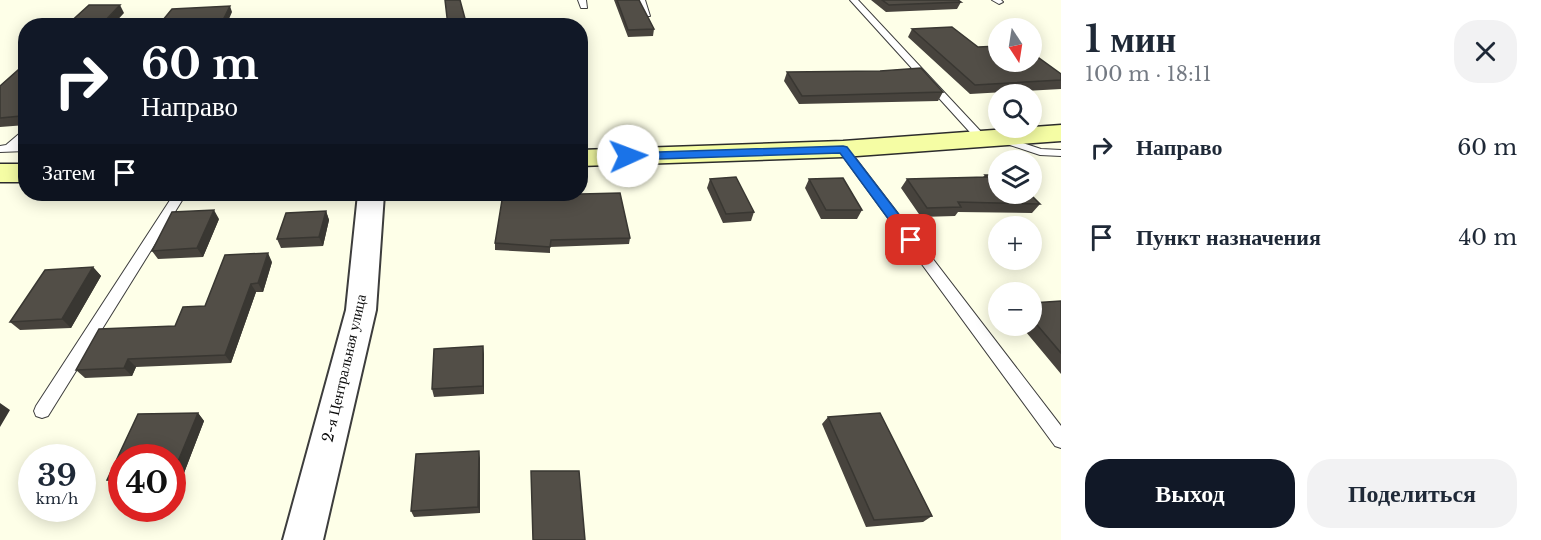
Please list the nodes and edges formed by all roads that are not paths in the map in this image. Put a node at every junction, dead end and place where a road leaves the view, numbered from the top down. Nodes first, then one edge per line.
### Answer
1 (641, 0) edge
2 (854, 0) edge
3 (647, 14) edge
4 (1061, 133) edge
5 (1042, 134) edge
6 (988, 136) edge
7 (988, 137) edge
8 (992, 138) edge
9 (18, 140) edge
10 (843, 149) junction
11 (18, 151) edge
12 (1061, 153) edge
13 (3, 157) edge
14 (588, 158) edge
15 (18, 167) edge
16 (176, 201) edge
17 (370, 201) edge
18 (42, 411) dead end
19 (1061, 440) edge
20 (303, 540) edge

1 - 3 lane
2 - 6 lane
4 - 5 street
7 - 10 street
8 - 12 lane
9 - 13 lane
10 - 14 street
10 - 19 lane
11 - 13 lane
13 - 15 street
16 - 18 lane
17 - 20 street, 2-я Центральная улица

